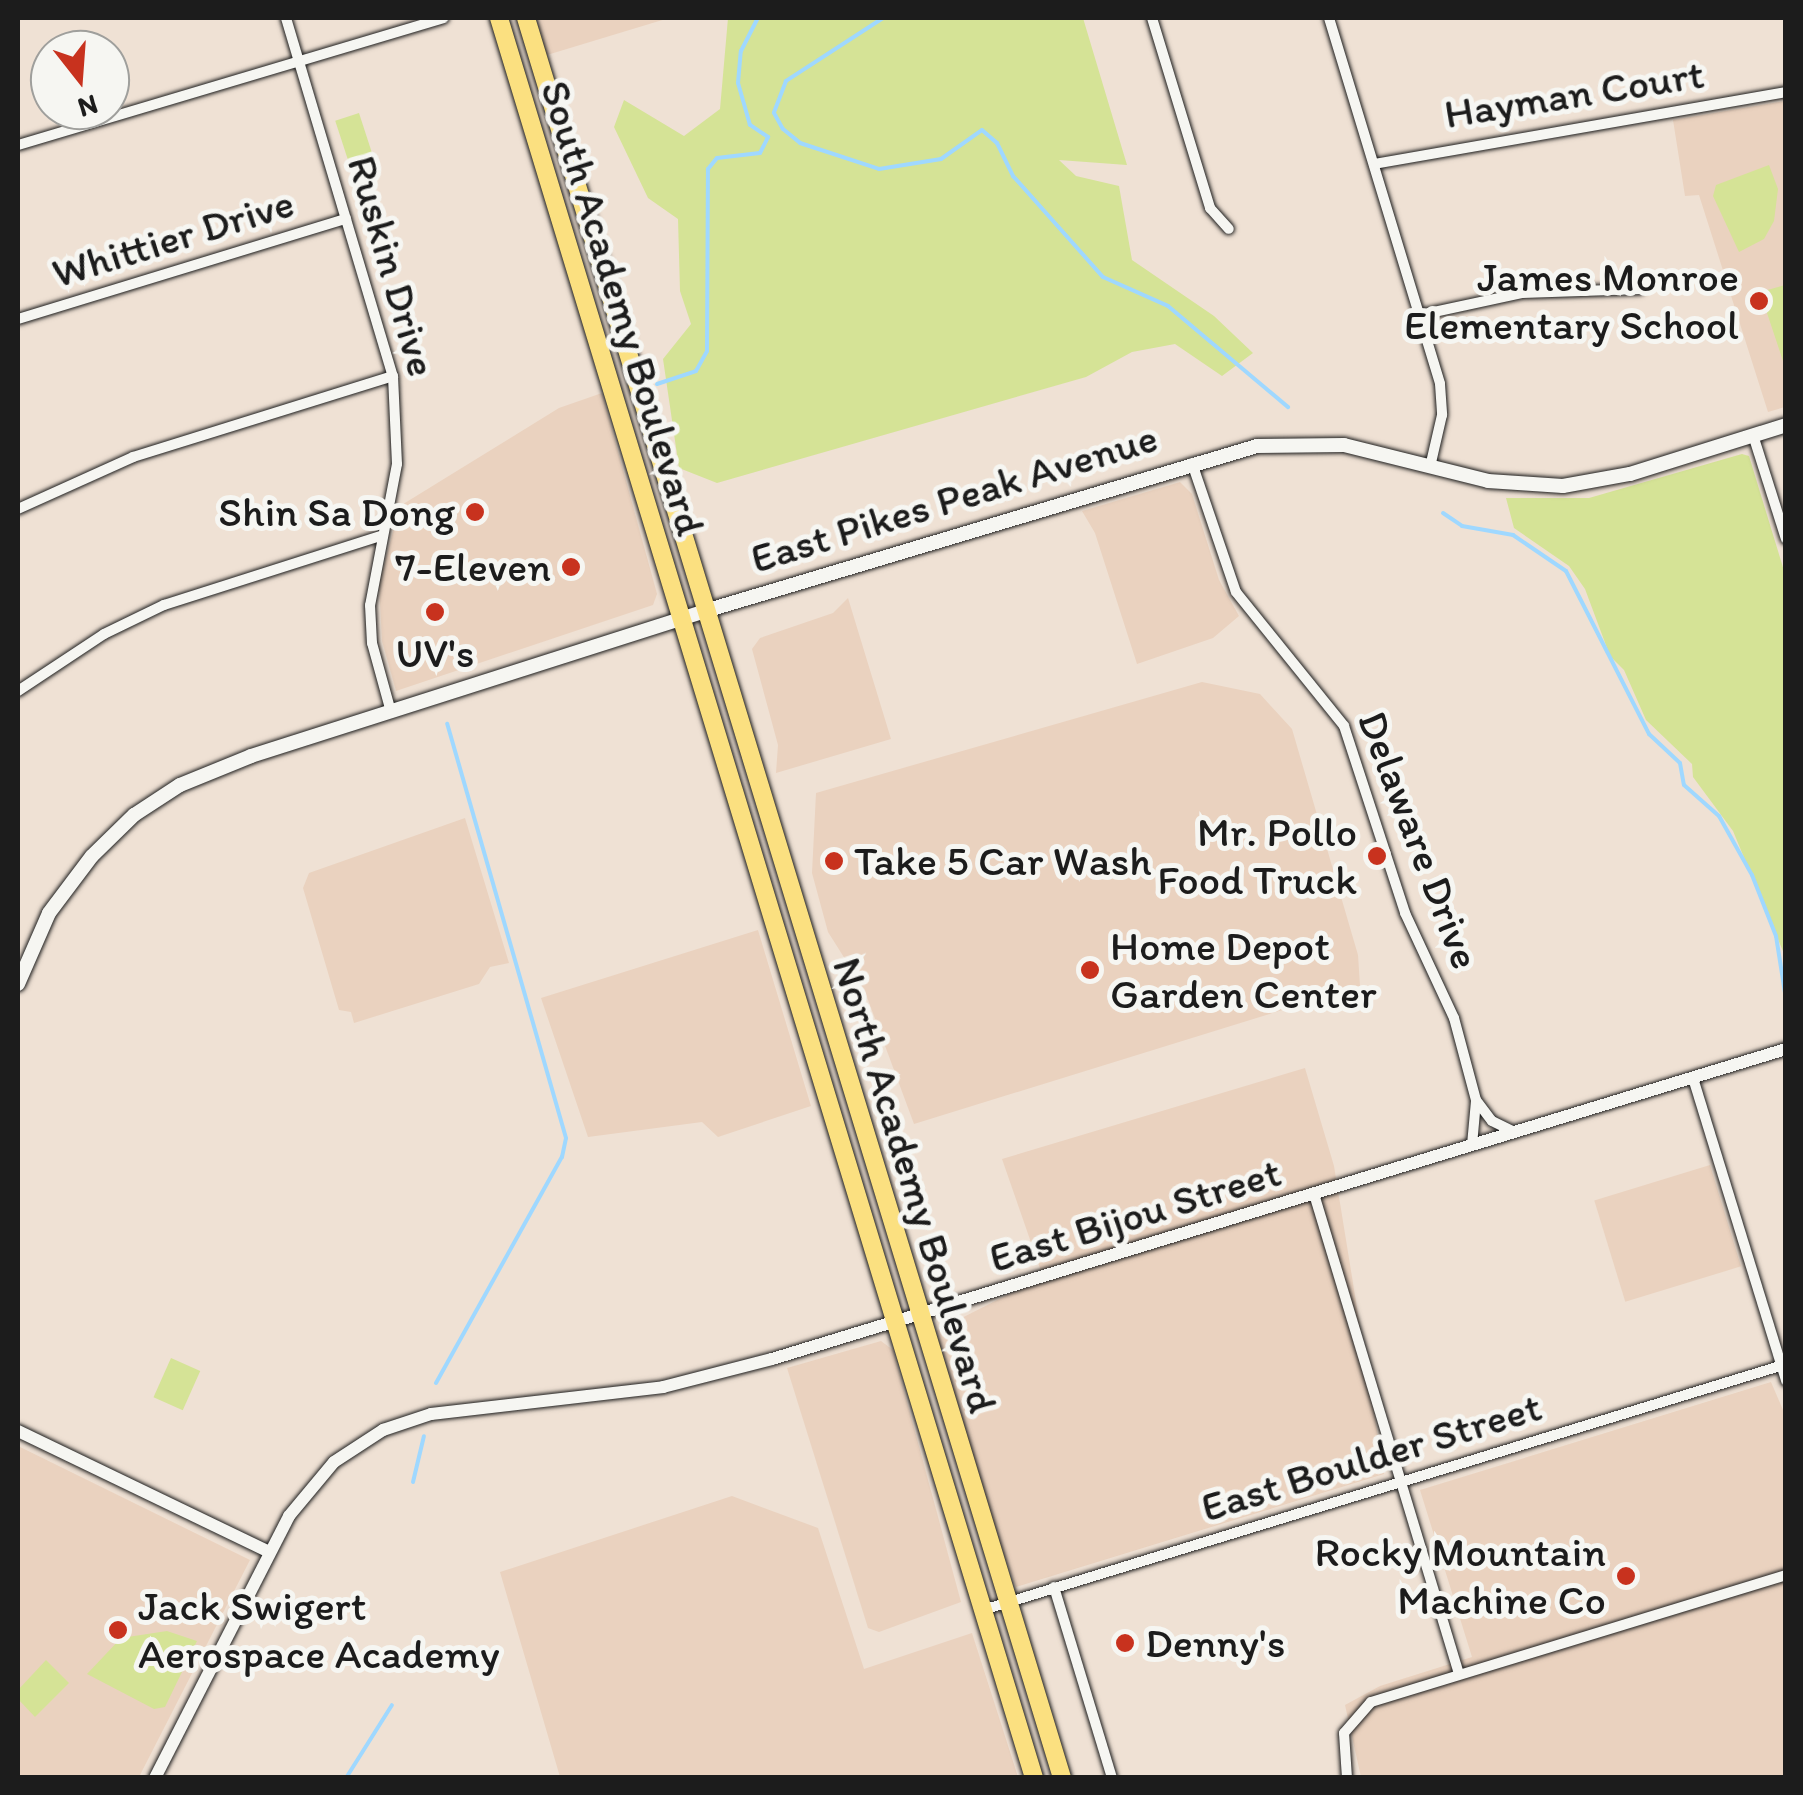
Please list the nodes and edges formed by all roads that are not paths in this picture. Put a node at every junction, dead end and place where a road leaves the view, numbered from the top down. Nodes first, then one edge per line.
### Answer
1 (286, 18) edge
2 (442, 18) edge
3 (498, 18) edge
4 (526, 18) edge
5 (1152, 18) edge
6 (1329, 18) edge
7 (299, 61) junction
8 (1786, 92) edge
9 (18, 145) edge
10 (1374, 164) junction
11 (346, 218) junction
12 (1229, 229) dead end
13 (1640, 290) dead end
14 (1420, 315) junction
15 (18, 319) edge
16 (393, 376) junction
17 (1786, 425) edge
18 (1753, 435) junction
19 (1192, 462) junction
20 (1430, 467) junction
21 (18, 509) edge
22 (380, 536) junction
23 (1786, 539) edge
24 (705, 611) junction
25 (681, 619) junction
26 (18, 691) edge
27 (391, 712) junction
28 (18, 984) edge
29 (1786, 1049) edge
30 (1693, 1078) junction
31 (1476, 1100) junction
32 (1515, 1132) junction
33 (1472, 1145) junction
34 (1314, 1194) junction
35 (917, 1316) junction
36 (892, 1323) junction
37 (1780, 1366) junction
38 (1786, 1381) edge
39 (18, 1431) edge
40 (1402, 1482) junction
41 (269, 1552) junction
42 (1786, 1575) edge
43 (1054, 1588) junction
44 (1006, 1602) junction
45 (981, 1610) junction
46 (1460, 1674) junction
47 (156, 1778) edge
48 (1034, 1778) edge
49 (1062, 1778) edge
50 (1112, 1778) edge
51 (1348, 1778) edge

1 - 7 street, Ruskin Drive
2 - 7 street
3 - 25 highway, South Academy Boulevard
4 - 24 highway, South Academy Boulevard
5 - 12 street
6 - 10 street
7 - 9 street
7 - 11 street, Ruskin Drive
8 - 10 street, Hayman Court
10 - 14 street
11 - 15 street, Whittier Drive
11 - 16 street, Ruskin Drive
13 - 14 street
14 - 20 street
16 - 21 street
16 - 22 street, Ruskin Drive
17 - 18 main road, East Pikes Peak Avenue
18 - 20 main road, East Pikes Peak Avenue
18 - 23 street
19 - 20 main road, East Pikes Peak Avenue
19 - 24 main road, East Pikes Peak Avenue
19 - 31 street, Delaware Drive
22 - 26 street
22 - 27 street, Ruskin Drive
24 - 25 main road, East Pikes Peak Avenue
24 - 35 highway, North Academy Boulevard
25 - 27 main road, East Pikes Peak Avenue
25 - 36 highway, North Academy Boulevard
27 - 28 main road, East Pikes Peak Avenue
29 - 30 street, East Bijou Street
30 - 32 street, East Bijou Street
30 - 37 street
31 - 32 street
31 - 33 street, Delaware Drive
32 - 33 street, East Bijou Street
33 - 34 street, East Bijou Street
34 - 35 street, East Bijou Street
34 - 40 street
35 - 36 street, East Bijou Street
35 - 44 highway, North Academy Boulevard
36 - 41 street, East Bijou Street
36 - 45 highway, North Academy Boulevard
37 - 38 street
37 - 40 street, East Boulder Street
39 - 41 street
40 - 43 street, East Boulder Street
40 - 46 street
41 - 47 street, East Bijou Street
42 - 46 street
43 - 44 street, East Boulder Street
43 - 50 street
44 - 45 street, East Boulder Street
44 - 49 highway, North Academy Boulevard
45 - 48 highway, North Academy Boulevard
46 - 51 street

